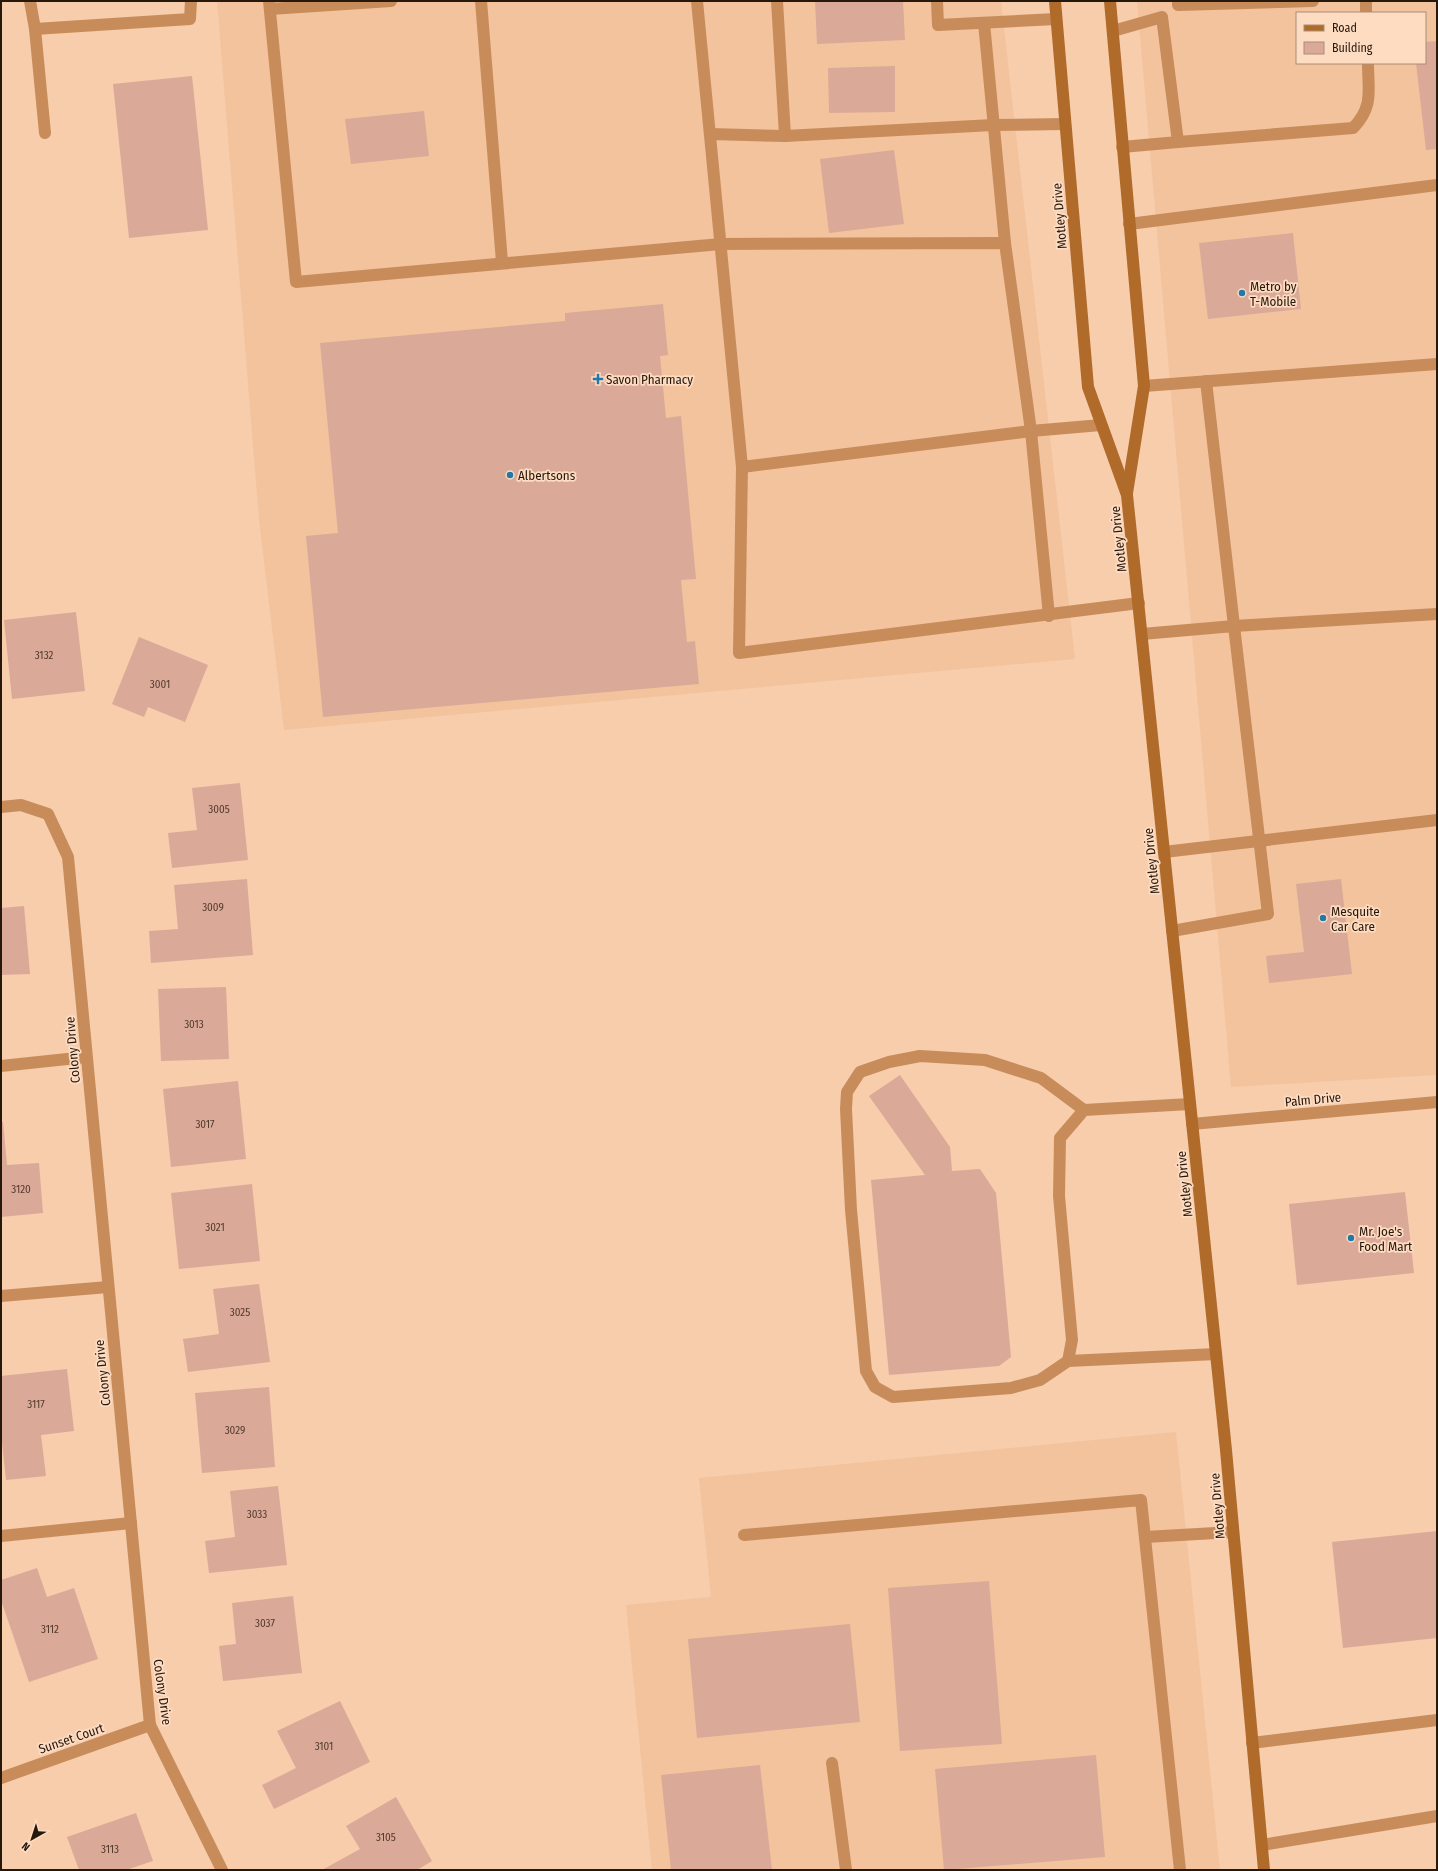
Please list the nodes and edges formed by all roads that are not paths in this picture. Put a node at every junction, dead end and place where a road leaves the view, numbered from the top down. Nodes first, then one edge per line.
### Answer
1 (30, 1) edge
2 (191, 1) edge
3 (391, 1) edge
4 (481, 1) edge
5 (697, 1) edge
6 (777, 1) edge
7 (937, 1) edge
8 (1055, 1) edge
9 (1110, 1) edge
10 (1313, 1) edge
11 (1366, 1) edge
12 (1178, 3) edge
13 (269, 5) edge
14 (1366, 12) edge
15 (1162, 17) junction
16 (1056, 19) junction
17 (984, 23) junction
18 (35, 29) junction
19 (1112, 31) junction
20 (1368, 64) edge
21 (1065, 124) junction
22 (992, 125) junction
23 (44, 133) dead end
24 (710, 134) junction
25 (785, 136) junction
26 (1178, 142) junction
27 (1122, 147) junction
28 (1437, 185) edge
29 (1129, 224) junction
30 (1005, 243) junction
31 (721, 244) junction
32 (502, 262) junction
33 (1437, 364) edge
34 (1206, 381) junction
35 (1144, 386) junction
36 (1101, 425) junction
37 (1031, 432) junction
38 (742, 467) junction
39 (1127, 495) junction
40 (1139, 604) junction
41 (1437, 614) edge
42 (1049, 616) junction
43 (1234, 626) junction
44 (1142, 634) junction
45 (1, 807) edge
46 (1437, 820) edge
47 (1259, 841) junction
48 (1164, 852) junction
49 (1172, 931) junction
50 (86, 1057) junction
51 (1, 1066) edge
52 (1437, 1102) edge
53 (1190, 1104) junction
54 (1084, 1110) junction
55 (1192, 1124) junction
56 (108, 1287) junction
57 (1, 1296) edge
58 (1216, 1354) junction
59 (1068, 1361) junction
60 (131, 1523) junction
61 (1233, 1532) junction
62 (744, 1535) dead end
63 (1, 1536) edge
64 (1145, 1537) junction
65 (1437, 1720) edge
66 (150, 1725) junction
67 (1252, 1743) junction
68 (832, 1763) dead end
69 (1, 1778) edge
70 (1437, 1816) edge
71 (1262, 1846) junction
72 (222, 1870) edge
73 (846, 1870) edge
74 (1180, 1870) edge
75 (1264, 1870) edge

1 - 18 street
2 - 18 street
3 - 13 street
4 - 32 street
5 - 24 street
6 - 25 street
7 - 17 street
8 - 16 main road, Motley Drive
9 - 19 main road, Motley Drive
10 - 12 street
11 - 14 street
12 - 15 street
13 - 32 street
15 - 19 street
15 - 26 street
16 - 17 street
16 - 21 main road, Motley Drive
17 - 22 street
18 - 23 street
19 - 27 main road, Motley Drive
20 - 26 street
21 - 22 street
21 - 36 main road, Motley Drive
22 - 25 street
22 - 30 street
24 - 25 street
24 - 31 street
26 - 27 street
27 - 29 main road, Motley Drive
28 - 29 street
29 - 35 main road, Motley Drive
30 - 31 street
30 - 37 street
31 - 32 street
31 - 38 street
33 - 34 street
34 - 35 street
34 - 43 street
35 - 39 main road, Motley Drive
36 - 37 street
36 - 39 main road, Motley Drive
37 - 38 street
37 - 42 street
38 - 42 street
39 - 40 main road, Motley Drive
40 - 42 street
40 - 44 main road, Motley Drive
41 - 43 street
43 - 44 street
43 - 47 street
44 - 48 main road, Motley Drive
45 - 50 street, Colony Drive
46 - 47 street
47 - 48 street
47 - 49 street
48 - 49 main road, Motley Drive
49 - 53 main road, Motley Drive
50 - 51 street
50 - 56 street, Colony Drive
52 - 55 street, Palm Drive
53 - 54 street
53 - 55 main road, Motley Drive
54 - 59 street
54 - 59 street
55 - 58 main road, Motley Drive
56 - 57 street
56 - 60 street, Colony Drive
58 - 59 street
58 - 61 main road, Motley Drive
60 - 63 street
60 - 66 street, Colony Drive
61 - 64 street
61 - 67 main road, Motley Drive
62 - 64 street
64 - 74 street
65 - 67 street
66 - 69 street, Sunset Court
66 - 72 street, Colony Drive
67 - 71 main road, Motley Drive
68 - 73 street
70 - 71 street
71 - 75 main road, Motley Drive

